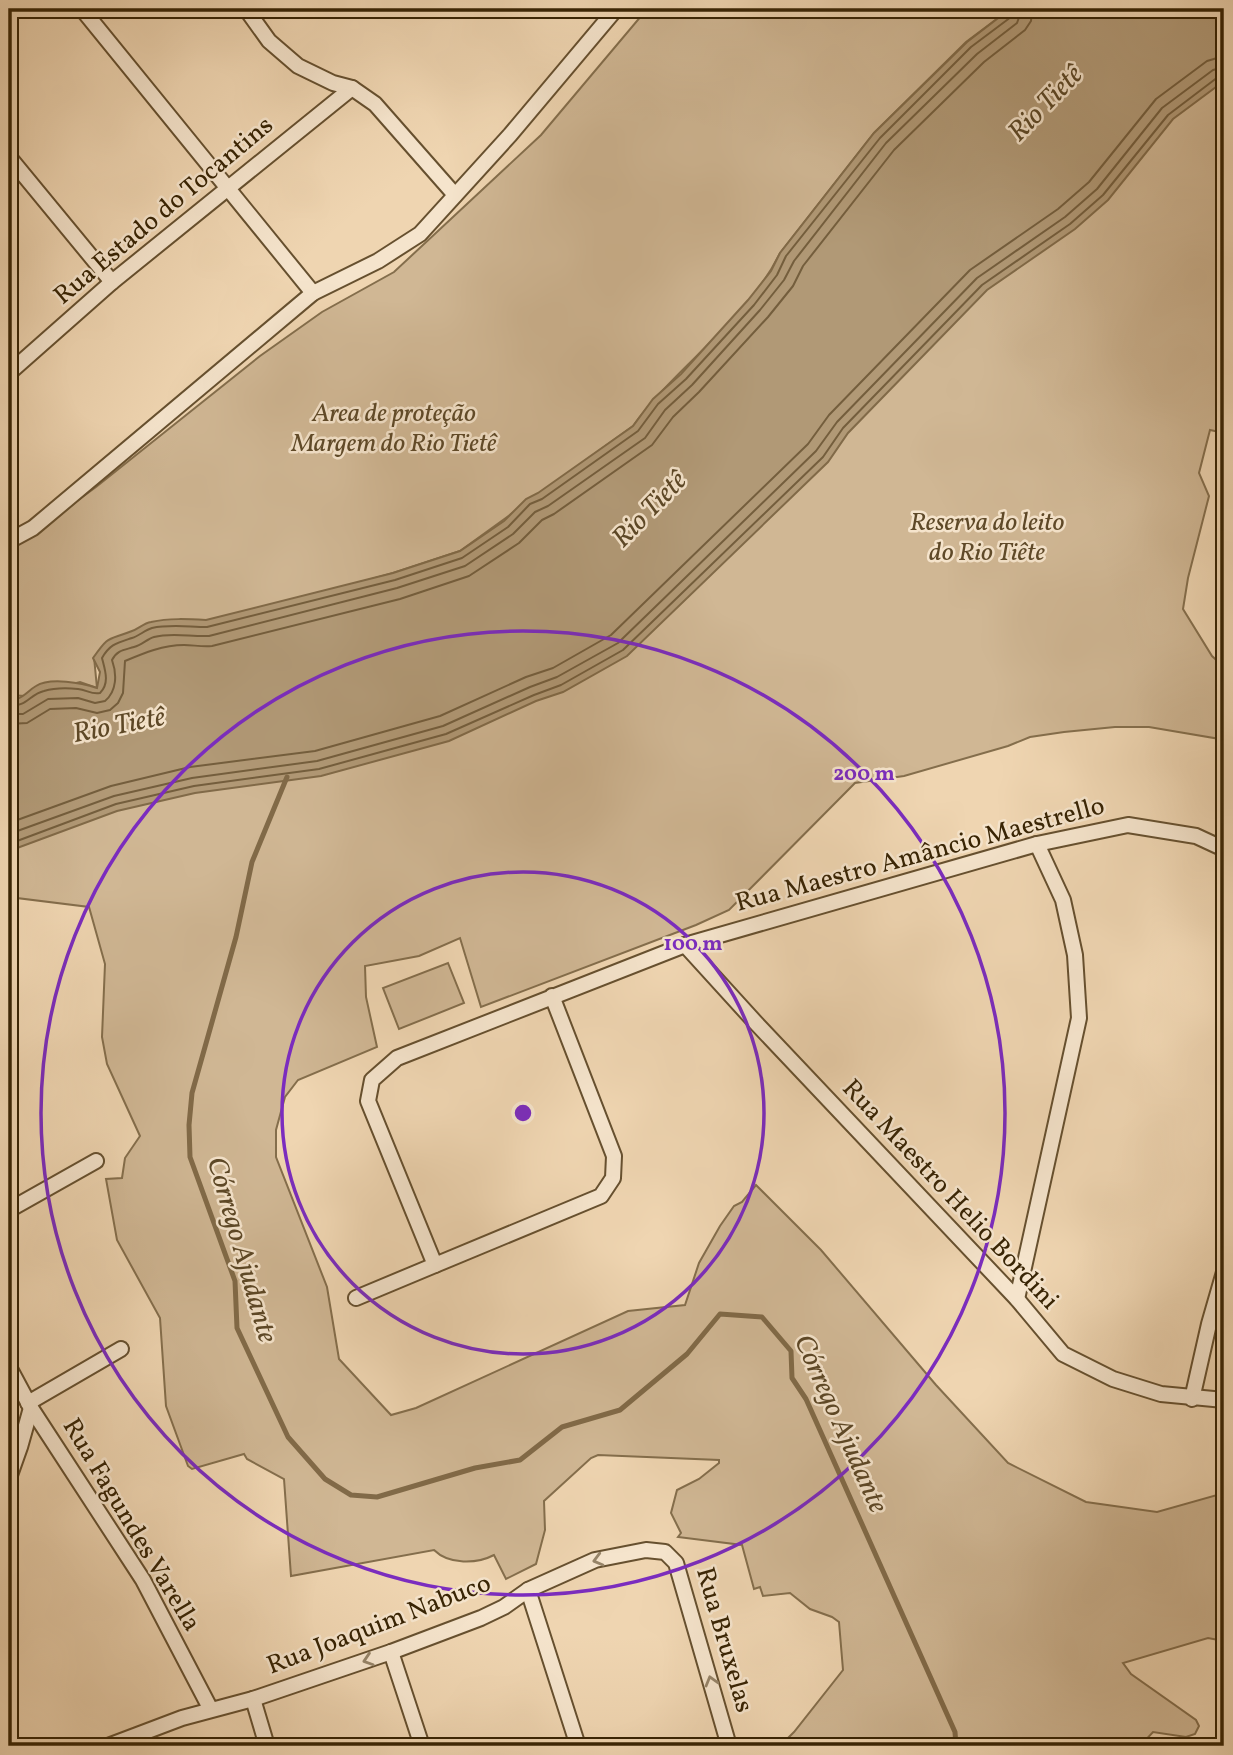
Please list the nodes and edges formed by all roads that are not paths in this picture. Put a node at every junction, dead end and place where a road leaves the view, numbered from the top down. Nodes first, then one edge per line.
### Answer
1 (82, 9) edge
2 (246, 9) edge
3 (616, 9) edge
4 (352, 88) junction
5 (9, 157) edge
6 (228, 186) junction
7 (455, 195) junction
8 (112, 282) junction
9 (313, 293) junction
10 (9, 373) edge
11 (9, 541) edge
12 (1037, 844) junction
13 (1224, 849) edge
14 (685, 945) junction
15 (552, 996) junction
16 (96, 1161) dead end
17 (9, 1210) edge
18 (435, 1265) junction
19 (1224, 1272) edge
20 (356, 1298) dead end
21 (1017, 1299) junction
22 (121, 1349) dead end
23 (9, 1367) edge
24 (1192, 1399) junction
25 (1224, 1400) edge
26 (29, 1406) junction
27 (9, 1478) edge
28 (665, 1552) joint
29 (528, 1590) junction
30 (391, 1653) junction
31 (253, 1699) junction
32 (210, 1708) junction
33 (108, 1746) edge
34 (267, 1746) edge
35 (422, 1746) edge
36 (578, 1746) edge
37 (729, 1746) edge

1 - 6 street
2 - 4 street
3 - 7 street
4 - 6 street, Rua Estado do Tocantins
4 - 7 street
5 - 8 street
6 - 8 street, Rua Estado do Tocantins
6 - 9 street
7 - 9 street
8 - 10 street, Rua Estado do Tocantins
9 - 11 street
12 - 13 street, Rua Maestro Amâncio Maestrello
12 - 14 street, Rua Maestro Amâncio Maestrello
12 - 21 street
14 - 15 street, Rua Maestro Amâncio Maestrello
14 - 21 street, Rua Maestro Helio Bordini
15 - 18 street
15 - 18 street, Rua Maestro Amâncio Maestrello
16 - 17 street
18 - 20 street
19 - 24 street
21 - 24 street, Rua Maestro Helio Bordini
22 - 26 street
23 - 26 street, Rua Fagundes Varella
24 - 25 street, Rua Maestro Helio Bordini
26 - 27 street
26 - 32 street, Rua Fagundes Varella
28 -> 29 street, Rua Joaquim Nabuco
37 -> 28 street, Rua Bruxelas
29 - 30 street, Rua Joaquim Nabuco
29 - 36 street
30 -> 31 street, Rua Joaquim Nabuco
30 - 35 street
31 - 32 street, Rua Joaquim Nabuco
31 - 34 street
32 - 33 street, Rua Joaquim Nabuco

